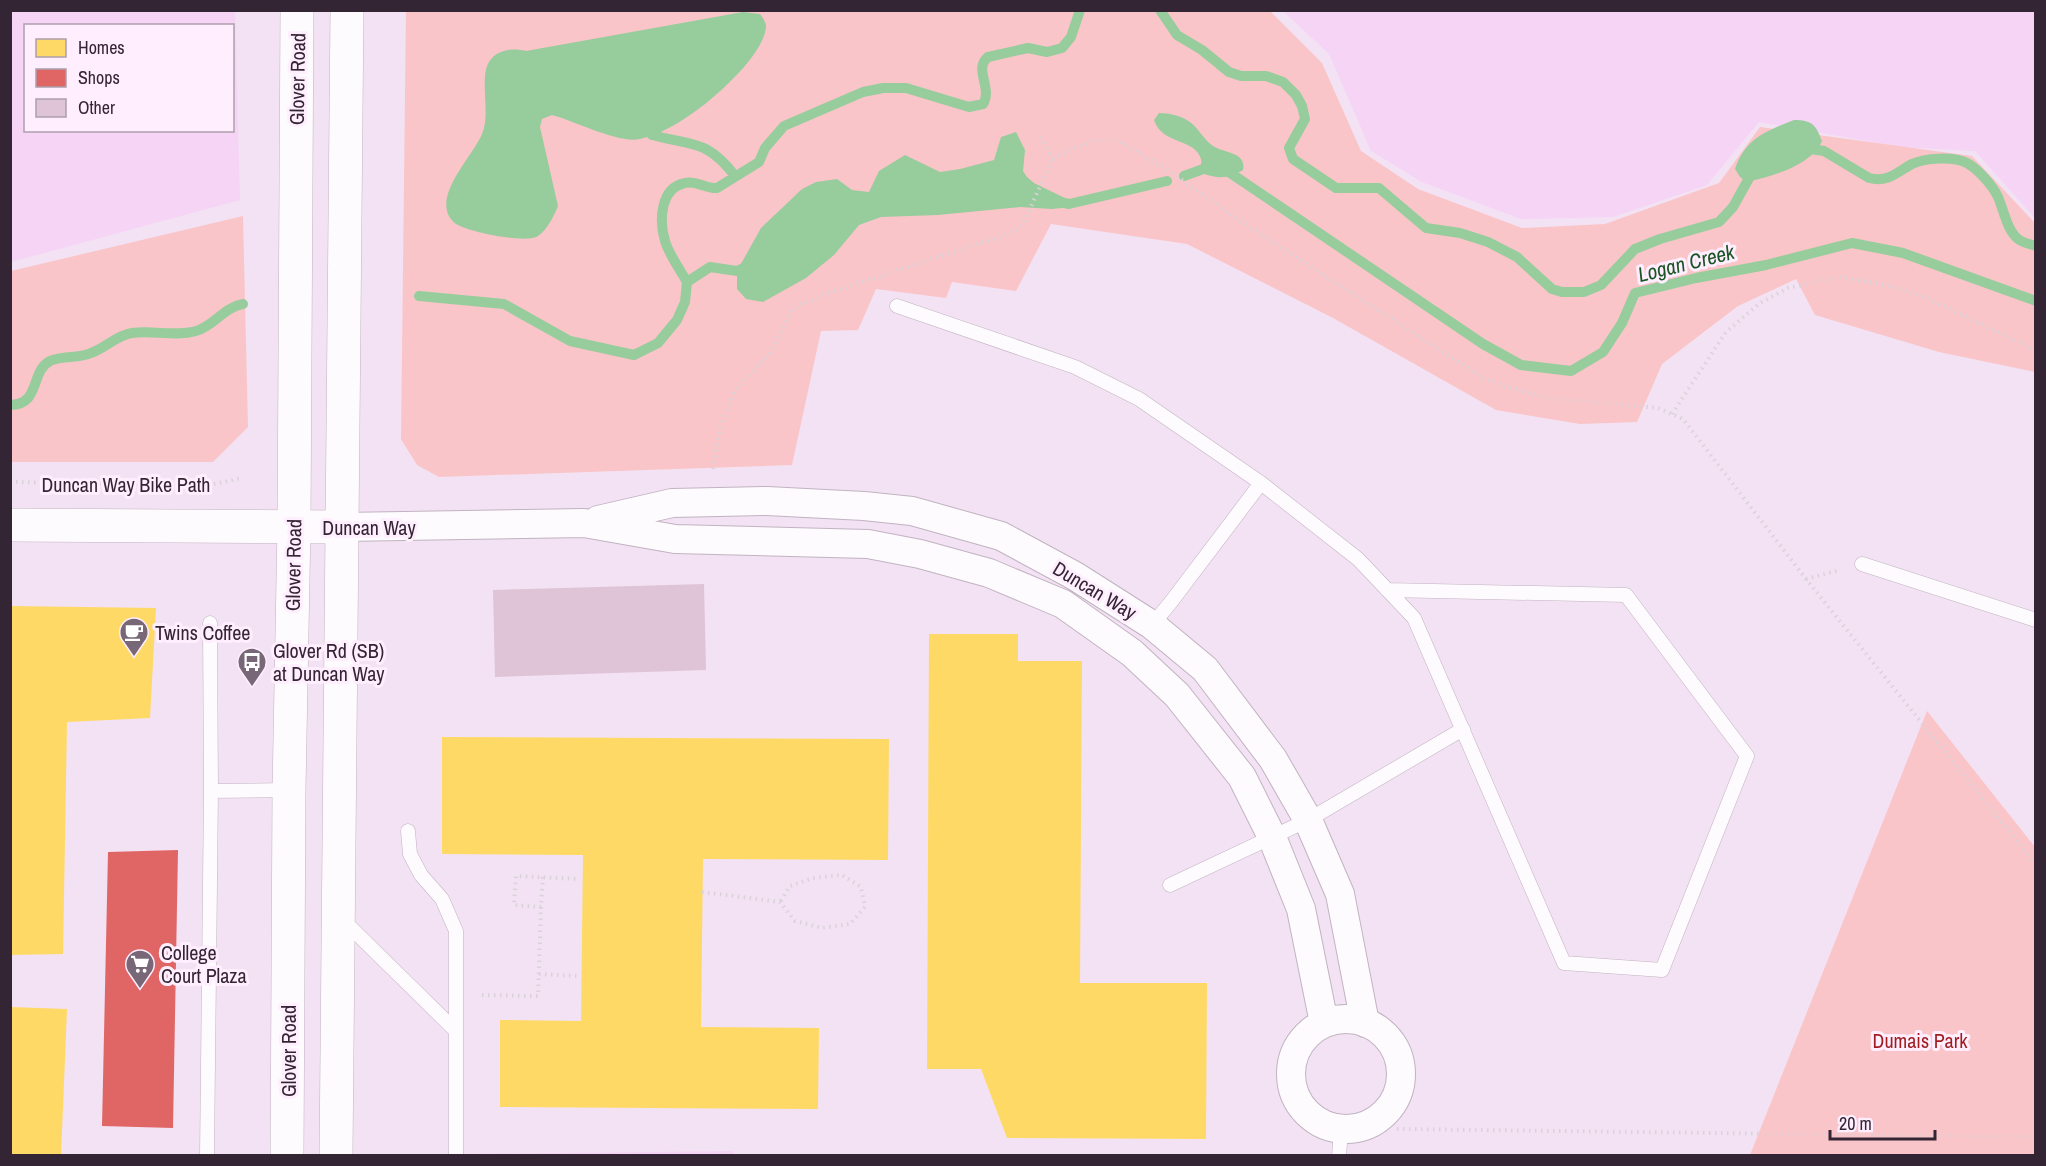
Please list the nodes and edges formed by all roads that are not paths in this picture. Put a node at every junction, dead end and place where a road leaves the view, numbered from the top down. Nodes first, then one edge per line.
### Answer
1 (297, 10) edge
2 (347, 10) edge
3 (897, 306) dead end
4 (1261, 483) junction
5 (584, 523) junction
6 (10, 525) edge
7 (294, 527) junction
8 (342, 527) junction
9 (1862, 564) road end
10 (1387, 590) junction
11 (2036, 620) edge
12 (210, 623) dead end
13 (1152, 625) junction
14 (1463, 729) junction
15 (289, 790) junction
16 (211, 792) junction
17 (1308, 820) junction
18 (408, 831) dead end
19 (1272, 837) junction
20 (1170, 885) dead end
21 (340, 916) junction
22 (1324, 1023) junction
23 (1365, 1023) junction
24 (456, 1030) junction
25 (1340, 1142) edge
26 (207, 1155) edge
27 (287, 1155) edge
28 (336, 1155) edge
29 (456, 1155) edge

1 - 7 main road, Glover Road
2 - 8 main road
3 - 4 lane
4 - 10 lane
4 - 13 lane
5 - 8 street, Duncan Way
5 - 13 street, Duncan Way
5 - 19 street, Duncan Way
6 - 7 main road, Duncan Way
7 - 8 main road, Duncan Way
7 - 15 main road, Glover Road
8 - 21 main road
9 - 11 lane
10 - 14 lane
10 - 14 lane
12 - 16 lane
13 - 17 street, Duncan Way
14 - 17 lane
15 - 16 lane
15 - 27 main road, Glover Road
16 - 26 lane
17 - 19 lane
17 - 23 street, Duncan Way
18 - 24 lane
19 - 20 lane
19 - 22 street, Duncan Way
21 - 24 lane
21 - 28 main road
22 - 23 street
22 - 25 street
23 - 25 street
24 - 29 lane

